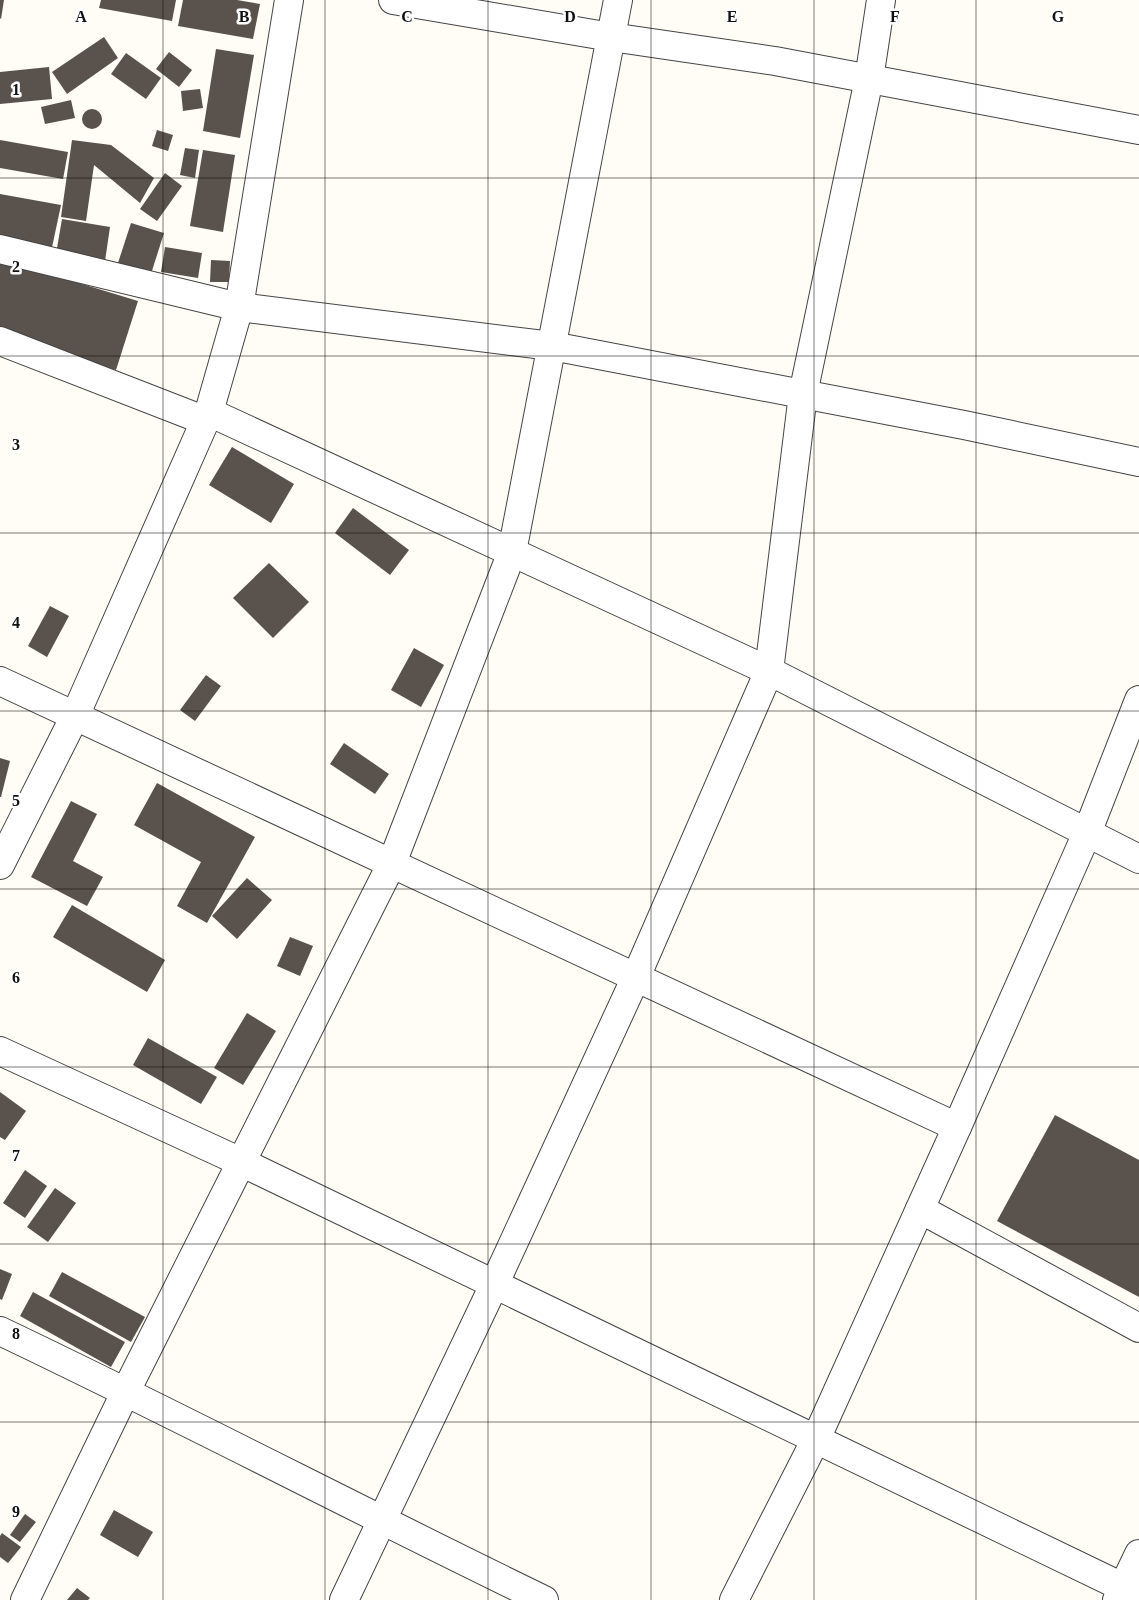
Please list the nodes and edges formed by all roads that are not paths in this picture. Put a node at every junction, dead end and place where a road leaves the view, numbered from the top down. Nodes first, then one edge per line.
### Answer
1 (289, 0) edge
2 (393, 0) edge
3 (618, 0) edge
4 (881, 0) edge
5 (611, 37) junction
6 (869, 79) junction
7 (1139, 130) edge
8 (0, 249) edge
9 (238, 307) junction
10 (0, 341) edge
11 (552, 346) junction
12 (802, 394) junction
13 (207, 416) junction
14 (1139, 462) edge
15 (512, 552) junction
16 (769, 671) junction
17 (0, 681) edge
18 (1139, 700) edge
19 (75, 716) junction
20 (1087, 833) junction
21 (1139, 859) edge
22 (392, 863) junction
23 (0, 865) edge
24 (636, 977) junction
25 (0, 1051) edge
26 (957, 1127) junction
27 (241, 1162) junction
28 (920, 1209) junction
29 (494, 1285) junction
30 (1139, 1328) edge
31 (0, 1331) edge
32 (126, 1391) junction
33 (816, 1439) junction
34 (381, 1521) junction
35 (1139, 1554) edge
36 (1127, 1594) edge
37 (25, 1600) edge
38 (344, 1600) edge
39 (544, 1600) edge
40 (734, 1600) edge

1 - 9 street
2 - 5 street
3 - 5 street
4 - 6 street
5 - 6 street
5 - 11 street
6 - 7 street
6 - 12 street
8 - 9 street
9 - 11 street
9 - 13 street
10 - 13 street
11 - 12 street
11 - 15 street
12 - 14 street
12 - 16 street
13 - 15 street
13 - 19 street
15 - 16 street
15 - 22 street
16 - 20 street
16 - 24 street
17 - 19 street
18 - 20 street
19 - 22 street
19 - 23 street
20 - 21 street
20 - 26 street
22 - 24 street
22 - 27 street
24 - 26 street
24 - 29 street
25 - 27 street
26 - 28 street
27 - 29 street
27 - 32 street
28 - 30 street
28 - 33 street
29 - 33 street
29 - 34 street
31 - 32 street
32 - 34 street
32 - 37 street
33 - 36 street
33 - 40 street
34 - 38 street
34 - 39 street
35 - 36 street

